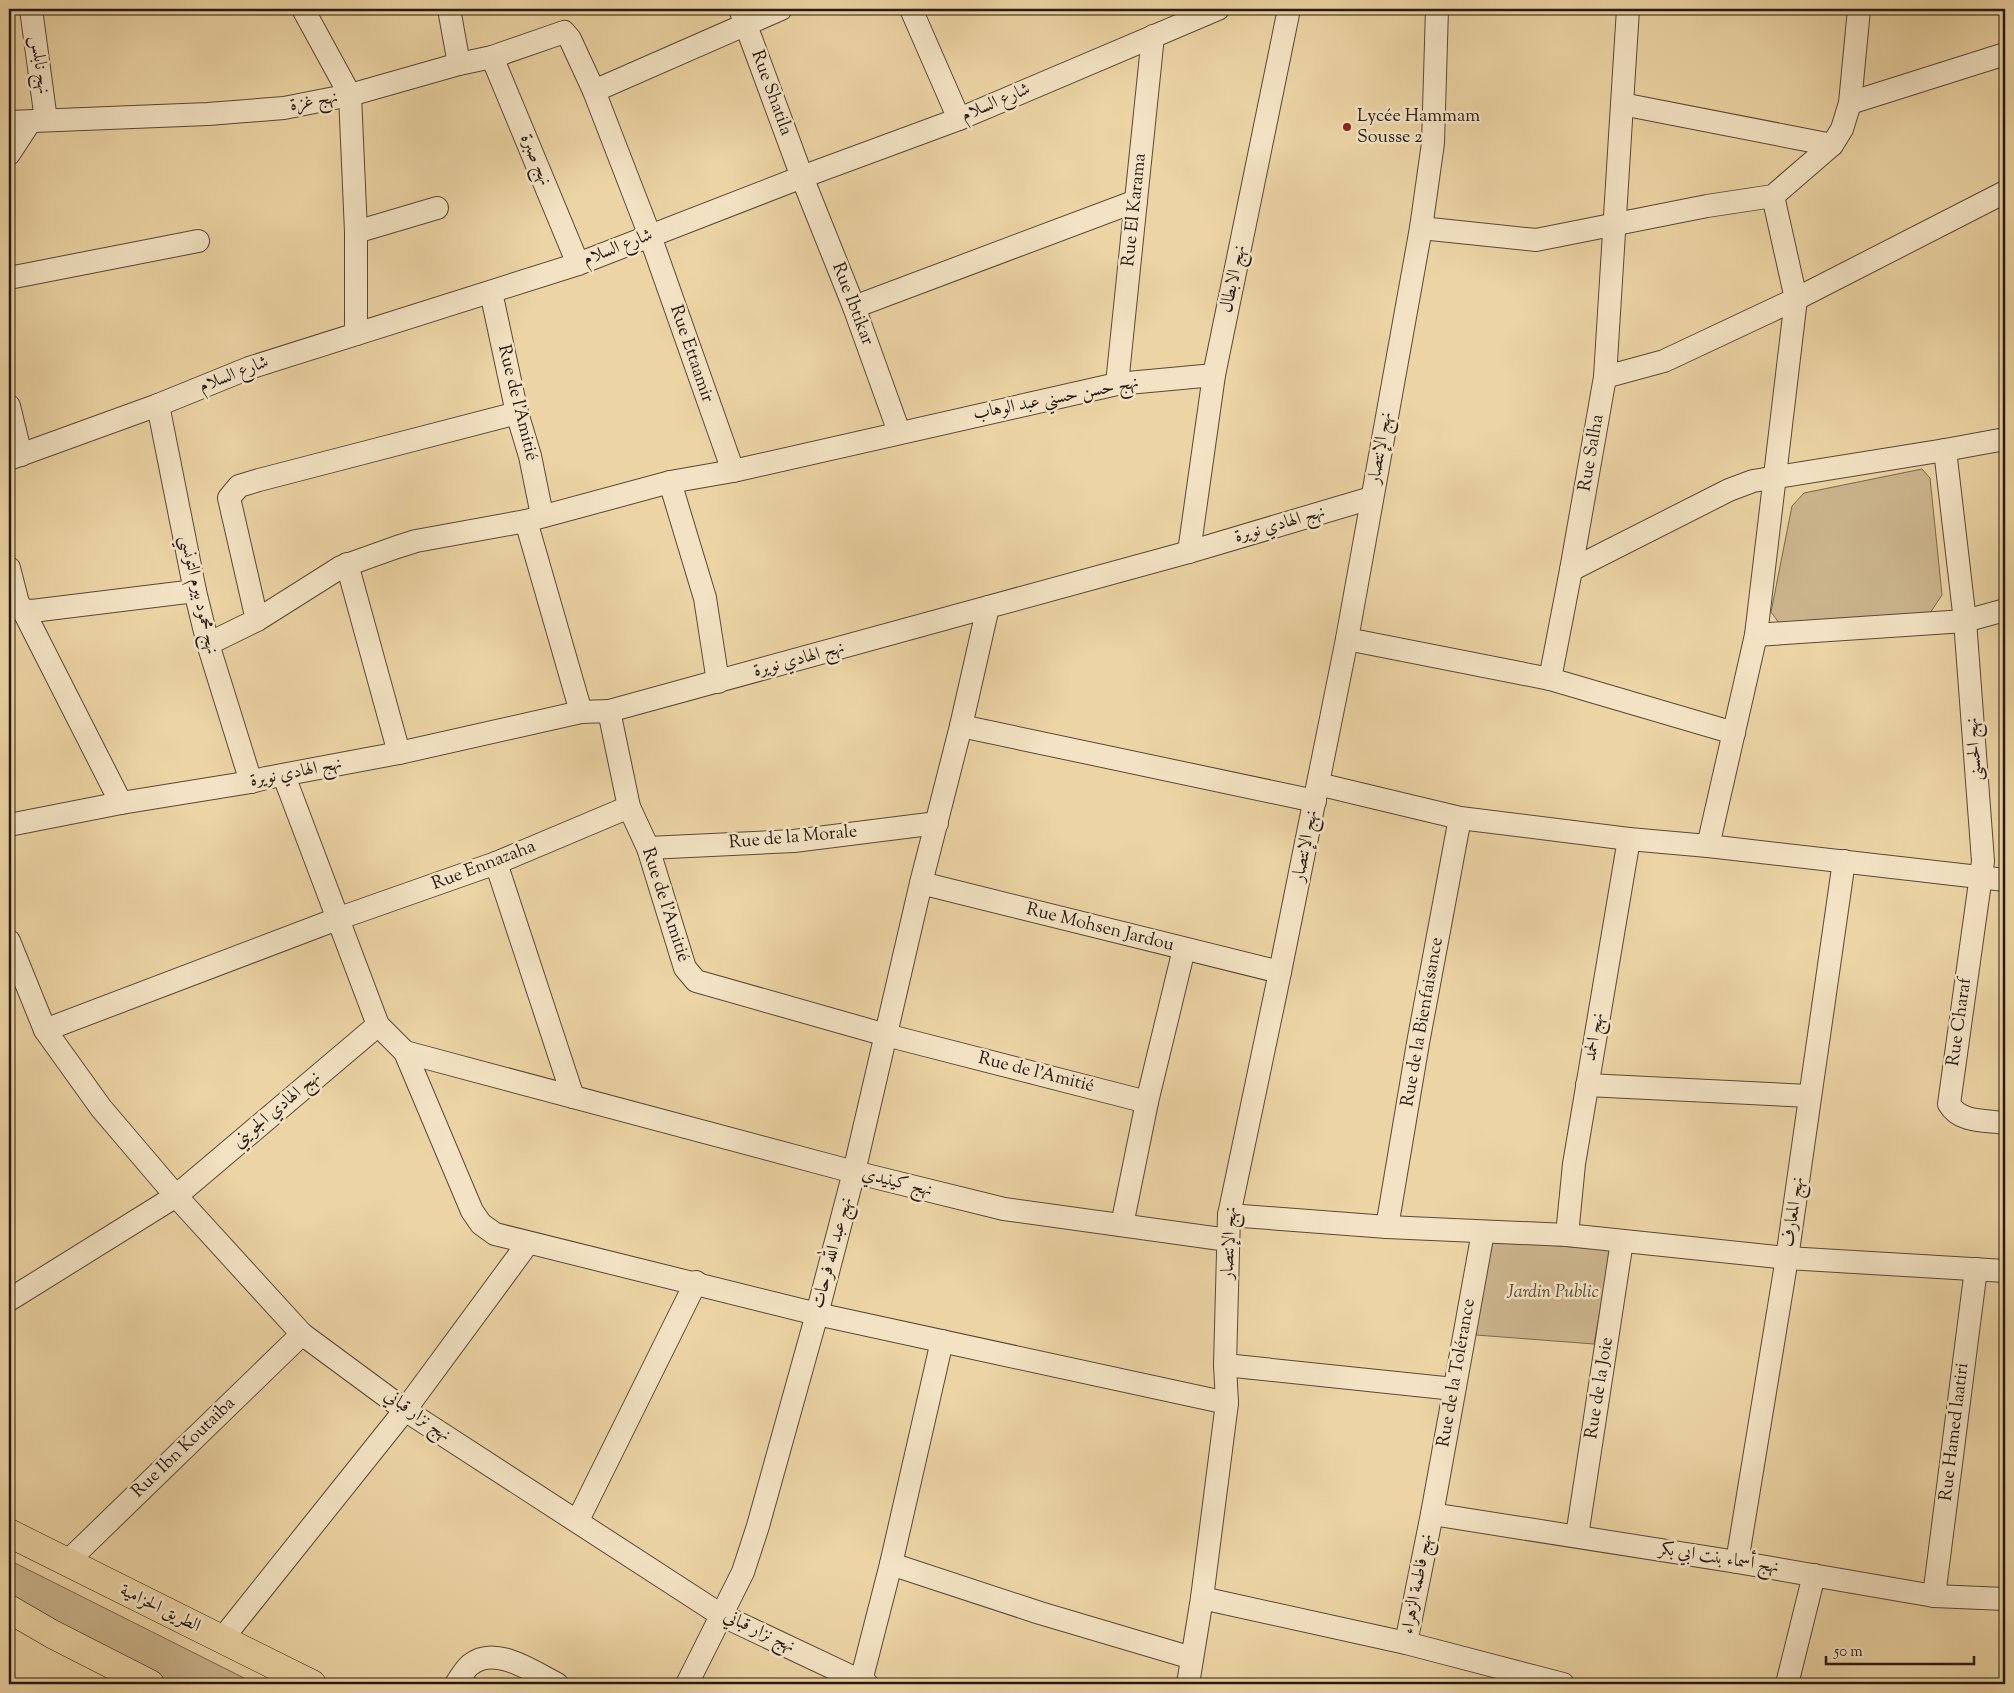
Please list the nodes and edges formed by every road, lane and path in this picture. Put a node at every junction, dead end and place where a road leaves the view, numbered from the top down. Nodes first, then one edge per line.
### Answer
1 (31, 9) edge
2 (303, 9) edge
3 (449, 9) edge
4 (781, 9) edge
5 (911, 9) edge
6 (1218, 9) edge
7 (1289, 9) edge
8 (1437, 9) edge
9 (1628, 9) edge
10 (1859, 9) edge
11 (743, 16) edge
12 (1152, 36) junction
13 (570, 38) joint
14 (2005, 54) edge
15 (492, 57) junction
16 (459, 64) junction
17 (594, 90) junction
18 (350, 95) junction
19 (1850, 103) junction
20 (1622, 104) junction
21 (959, 120) junction
22 (28, 121) edge
23 (1832, 145) junction
24 (9, 154) edge
25 (802, 177) junction
26 (2005, 192) edge
27 (1774, 196) junction
28 (1136, 201) junction
29 (437, 208) dead end
30 (1616, 226) junction
31 (1421, 228) junction
32 (356, 232) junction
33 (650, 236) junction
34 (198, 241) dead end
35 (578, 264) junction
36 (9, 278) edge
37 (490, 292) junction
38 (1796, 299) junction
39 (854, 307) junction
40 (356, 334) junction
41 (1214, 375) junction
42 (1605, 377) junction
43 (1117, 384) junction
44 (158, 405) junction
45 (9, 406) edge
46 (517, 413) junction
47 (899, 432) junction
48 (2005, 439) edge
49 (1945, 450) junction
50 (15, 457) edge
51 (732, 471) junction
52 (1776, 476) junction
53 (670, 482) junction
54 (1371, 498) junction
55 (534, 518) junction
56 (1190, 552) junction
57 (347, 564) junction
58 (9, 568) edge
59 (1571, 570) junction
60 (195, 591) junction
61 (988, 608) junction
62 (23, 610) junction
63 (2005, 610) edge
64 (257, 620) junction
65 (1965, 621) junction
66 (1756, 634) junction
67 (1347, 639) junction
68 (208, 644) junction
69 (1550, 679) junction
70 (718, 682) junction
71 (609, 711) junction
72 (581, 712) junction
73 (962, 726) junction
74 (1734, 733) junction
75 (398, 753) junction
76 (284, 776) junction
77 (251, 782) junction
78 (1316, 792) junction
79 (121, 803) junction
80 (629, 807) junction
81 (1460, 818) junction
82 (937, 823) junction
83 (9, 825) edge
84 (1629, 839) junction
85 (1708, 846) junction
86 (648, 848) junction
87 (1844, 861) junction
88 (496, 863) junction
89 (1981, 877) junction
90 (2005, 880) edge
91 (920, 883) junction
92 (337, 919) junction
93 (9, 944) edge
94 (1184, 949) junction
95 (1280, 972) junction
96 (378, 1025) junction
97 (45, 1030) junction
98 (886, 1035) junction
99 (405, 1052) junction
100 (1587, 1085) junction
101 (1809, 1096) junction
102 (572, 1097) junction
103 (1147, 1102) junction
104 (2005, 1123) edge
105 (854, 1172) junction
106 (176, 1196) junction
107 (1229, 1215) junction
108 (1122, 1225) junction
109 (1387, 1227) junction
110 (1483, 1232) junction
111 (1567, 1235) junction
112 (1228, 1240) junction
113 (1622, 1241) junction
114 (528, 1243) junction
115 (1788, 1258) junction
116 (1976, 1269) junction
117 (2005, 1271) edge
118 (696, 1282) junction
119 (9, 1300) edge
120 (817, 1314) junction
121 (302, 1334) junction
122 (942, 1342) junction
123 (1225, 1365) junction
124 (1454, 1389) junction
125 (1226, 1403) junction
126 (406, 1410) junction
127 (1432, 1514) junction
128 (578, 1520) junction
129 (9, 1534) edge
130 (1577, 1536) junction
131 (66, 1562) junction
132 (1738, 1562) junction
133 (891, 1564) junction
134 (1814, 1575) junction
135 (1934, 1596) junction
136 (1202, 1598) junction
137 (2005, 1599) edge
138 (9, 1609) edge
139 (721, 1614) junction
140 (222, 1639) junction
141 (1406, 1643) junction
142 (1192, 1658) junction
143 (1487, 1675) edge
144 (864, 1682) edge
145 (150, 1684) edge
146 (312, 1684) edge
147 (456, 1684) edge
148 (557, 1684) edge
149 (687, 1684) edge
150 (1188, 1684) edge
151 (1563, 1684) edge
152 (1787, 1684) edge

1 - 22 street, نهج نابلس
2 - 18 street
3 - 16 street
4 - 11 street
5 - 21 street
6 - 12 street, شارع السلام
7 - 41 street, نهج الابطال
8 - 31 street, نهج الإنتصار
9 - 20 street, Rue Salha
10 - 19 street
11 - 17 street
11 - 25 street, Rue Shatila
12 - 21 street, شارع السلام
12 - 28 street, Rue El Karama
13 - 15 street, نهج غزة
13 - 17 street, Rue Ettaamir
14 - 19 street
15 - 16 street, نهج غزة
15 - 35 street, نهج صبرة
16 - 18 street, نهج غزة
17 - 33 street, Rue Ettaamir
18 - 22 street, نهج غزة
18 - 32 street
19 - 23 street
20 - 23 street
20 - 30 street, Rue Salha
21 - 25 street, شارع السلام
22 - 24 street, نهج نابلس
23 - 27 street
25 - 33 street, شارع السلام
25 - 39 street, Rue Ibtikar
26 - 38 street
27 - 30 street
27 - 38 street
28 - 39 street
28 - 43 street, Rue El Karama
29 - 32 street
30 - 31 street
30 - 42 street, Rue Salha
31 - 54 street, نهج الإنتصار
32 - 40 street
33 - 35 street, شارع السلام
33 - 51 street, Rue Ettaamir
34 - 36 street
35 - 37 street, شارع السلام
37 - 40 street, شارع السلام
37 - 46 street, Rue de l'Amitié
38 - 42 street
38 - 52 street
39 - 47 street, Rue Ibtikar
40 - 44 street, شارع السلام
41 - 43 street, نهج حسن حسني عبد الوهاب
41 - 56 street, نهج الابطال
42 - 59 street, Rue Salha
43 - 47 street, نهج حسن حسني عبد الوهاب
44 - 50 street, شارع السلام
44 - 60 street, نهج محمود بيرم التونسي
45 - 50 street
46 - 55 street, Rue de l'Amitié
46 - 64 street
47 - 51 street, نهج حسن حسني عبد الوهاب
48 - 49 street
49 - 52 street
49 - 65 street, نهج الحسنى
51 - 53 street, نهج حسن حسني عبد الوهاب
52 - 59 street
52 - 66 street
53 - 55 street, نهج حسن حسني عبد الوهاب
53 - 70 street
54 - 56 street, نهج الهادي نويرة
54 - 67 street, نهج الإنتصار
55 - 57 street, نهج حسن حسني عبد الوهاب
55 - 72 street, Rue de l'Amitié
56 - 61 street, نهج الهادي نويرة
57 - 64 street, نهج حسن حسني عبد الوهاب
57 - 75 street
58 - 62 street
59 - 69 street, Rue Salha
60 - 62 street
60 - 68 street, نهج محمود بيرم التونسي
61 - 70 street, نهج الهادي نويرة
61 - 73 street, نهج عبد الله فرحات
62 - 79 street
63 - 65 street
64 - 68 street, نهج حسن حسني عبد الوهاب
65 - 66 street
65 - 89 street, نهج الحسنى
66 - 74 street
67 - 69 street
67 - 78 street, نهج الإنتصار
68 - 77 street, نهج محمود بيرم التونسي
69 - 74 street
70 - 71 street, نهج الهادي نويرة
71 - 72 street
71 - 80 street, Rue de l'Amitié
72 - 75 street, نهج الهادي نويرة
73 - 78 street
73 - 82 street, نهج عبد الله فرحات
74 - 85 street
75 - 76 street, نهج الهادي نويرة
76 - 77 street, نهج الهادي نويرة
76 - 92 street
77 - 79 street, نهج الهادي نويرة
78 - 81 street
78 - 95 street, نهج الإنتصار
79 - 83 street, نهج الهادي نويرة
80 - 86 street, Rue de l'Amitié
80 - 88 street, Rue Ennazaha
81 - 84 street
81 - 109 street, Rue de la Bienfaisance
82 - 86 street, Rue de la Morale
82 - 91 street, نهج عبد الله فرحات
84 - 85 street
84 - 100 street, نهج الحمد
85 - 87 street
86 - 98 street, Rue de l'Amitié
87 - 89 street
87 - 101 street, نهج المعارف
88 - 92 street, Rue Ennazaha
88 - 102 street
89 - 90 street
89 - 104 street, Rue Charaf
91 - 94 street, Rue Mohsen Jardou
91 - 98 street, نهج عبد الله فرحات
92 - 96 street
92 - 97 street, Rue Ennazaha
93 - 97 street, نهج نزار قباني
94 - 95 street, Rue Mohsen Jardou
94 - 103 street
95 - 107 street, نهج الإنتصار
96 - 99 street
96 - 106 street, نهج الهادي الجويني
97 - 106 street, نهج نزار قباني
98 - 103 street, Rue de l'Amitié
98 - 105 street, نهج عبد الله فرحات
99 - 102 street, نهج كينيدي
99 - 114 street
100 - 101 street
100 - 111 street, نهج الحمد
101 - 115 street, نهج المعارف
102 - 105 street, نهج كينيدي
103 - 108 street
105 - 108 street, نهج كينيدي
105 - 120 street, نهج عبد الله فرحات
106 - 119 street
106 - 121 street, نهج نزار قباني
107 - 109 street
107 - 112 street, نهج الإنتصار
108 - 112 street, نهج كينيدي
109 - 110 street
110 - 111 street
110 - 124 street, Rue de la Tolérance
111 - 113 street
112 - 123 street, نهج الإنتصار
113 - 115 street
113 - 130 street, Rue de la Joie
114 - 118 street
114 - 126 street
115 - 116 street
115 - 132 street, نهج المعارف
116 - 117 street
116 - 135 street, Rue Hamed laatiri
118 - 120 street
118 - 128 street
120 - 122 street
120 - 139 street, نهج عبد الله فرحات
121 - 126 street, نهج نزار قباني
121 - 131 street, Rue Ibn Koutaiba
122 - 125 street
122 - 133 street
123 - 124 street
123 - 125 street, نهج الإنتصار
124 - 127 street, Rue de la Tolérance
125 - 136 street, نهج الإنتصار
126 - 128 street, نهج نزار قباني
126 - 140 street
127 - 130 street, نهج أسماء بنت ابي بكر
127 - 141 street, نهج فاطمة الزهراء
128 - 139 street, نهج نزار قباني
129 - 131 highway, الطريق الحزامية
130 - 132 street, نهج أسماء بنت ابي بكر
131 - 140 highway, الطريق الحزامية
132 - 134 street, نهج أسماء بنت ابي بكر
133 - 142 street
133 - 144 street
134 - 135 street, نهج أسماء بنت ابي بكر
134 - 152 street
135 - 137 street, نهج أسماء بنت ابي بكر
136 - 141 street
136 - 142 street, نهج الإنتصار
138 - 145 highway
139 - 144 street, نهج نزار قباني
139 - 149 street, نهج عبد الله فرحات
140 - 146 highway, الطريق الحزامية
141 - 143 street, نهج فاطمة الزهراء
142 - 150 street, نهج الإنتصار
143 - 151 street, نهج فاطمة الزهراء
147 - 148 street

